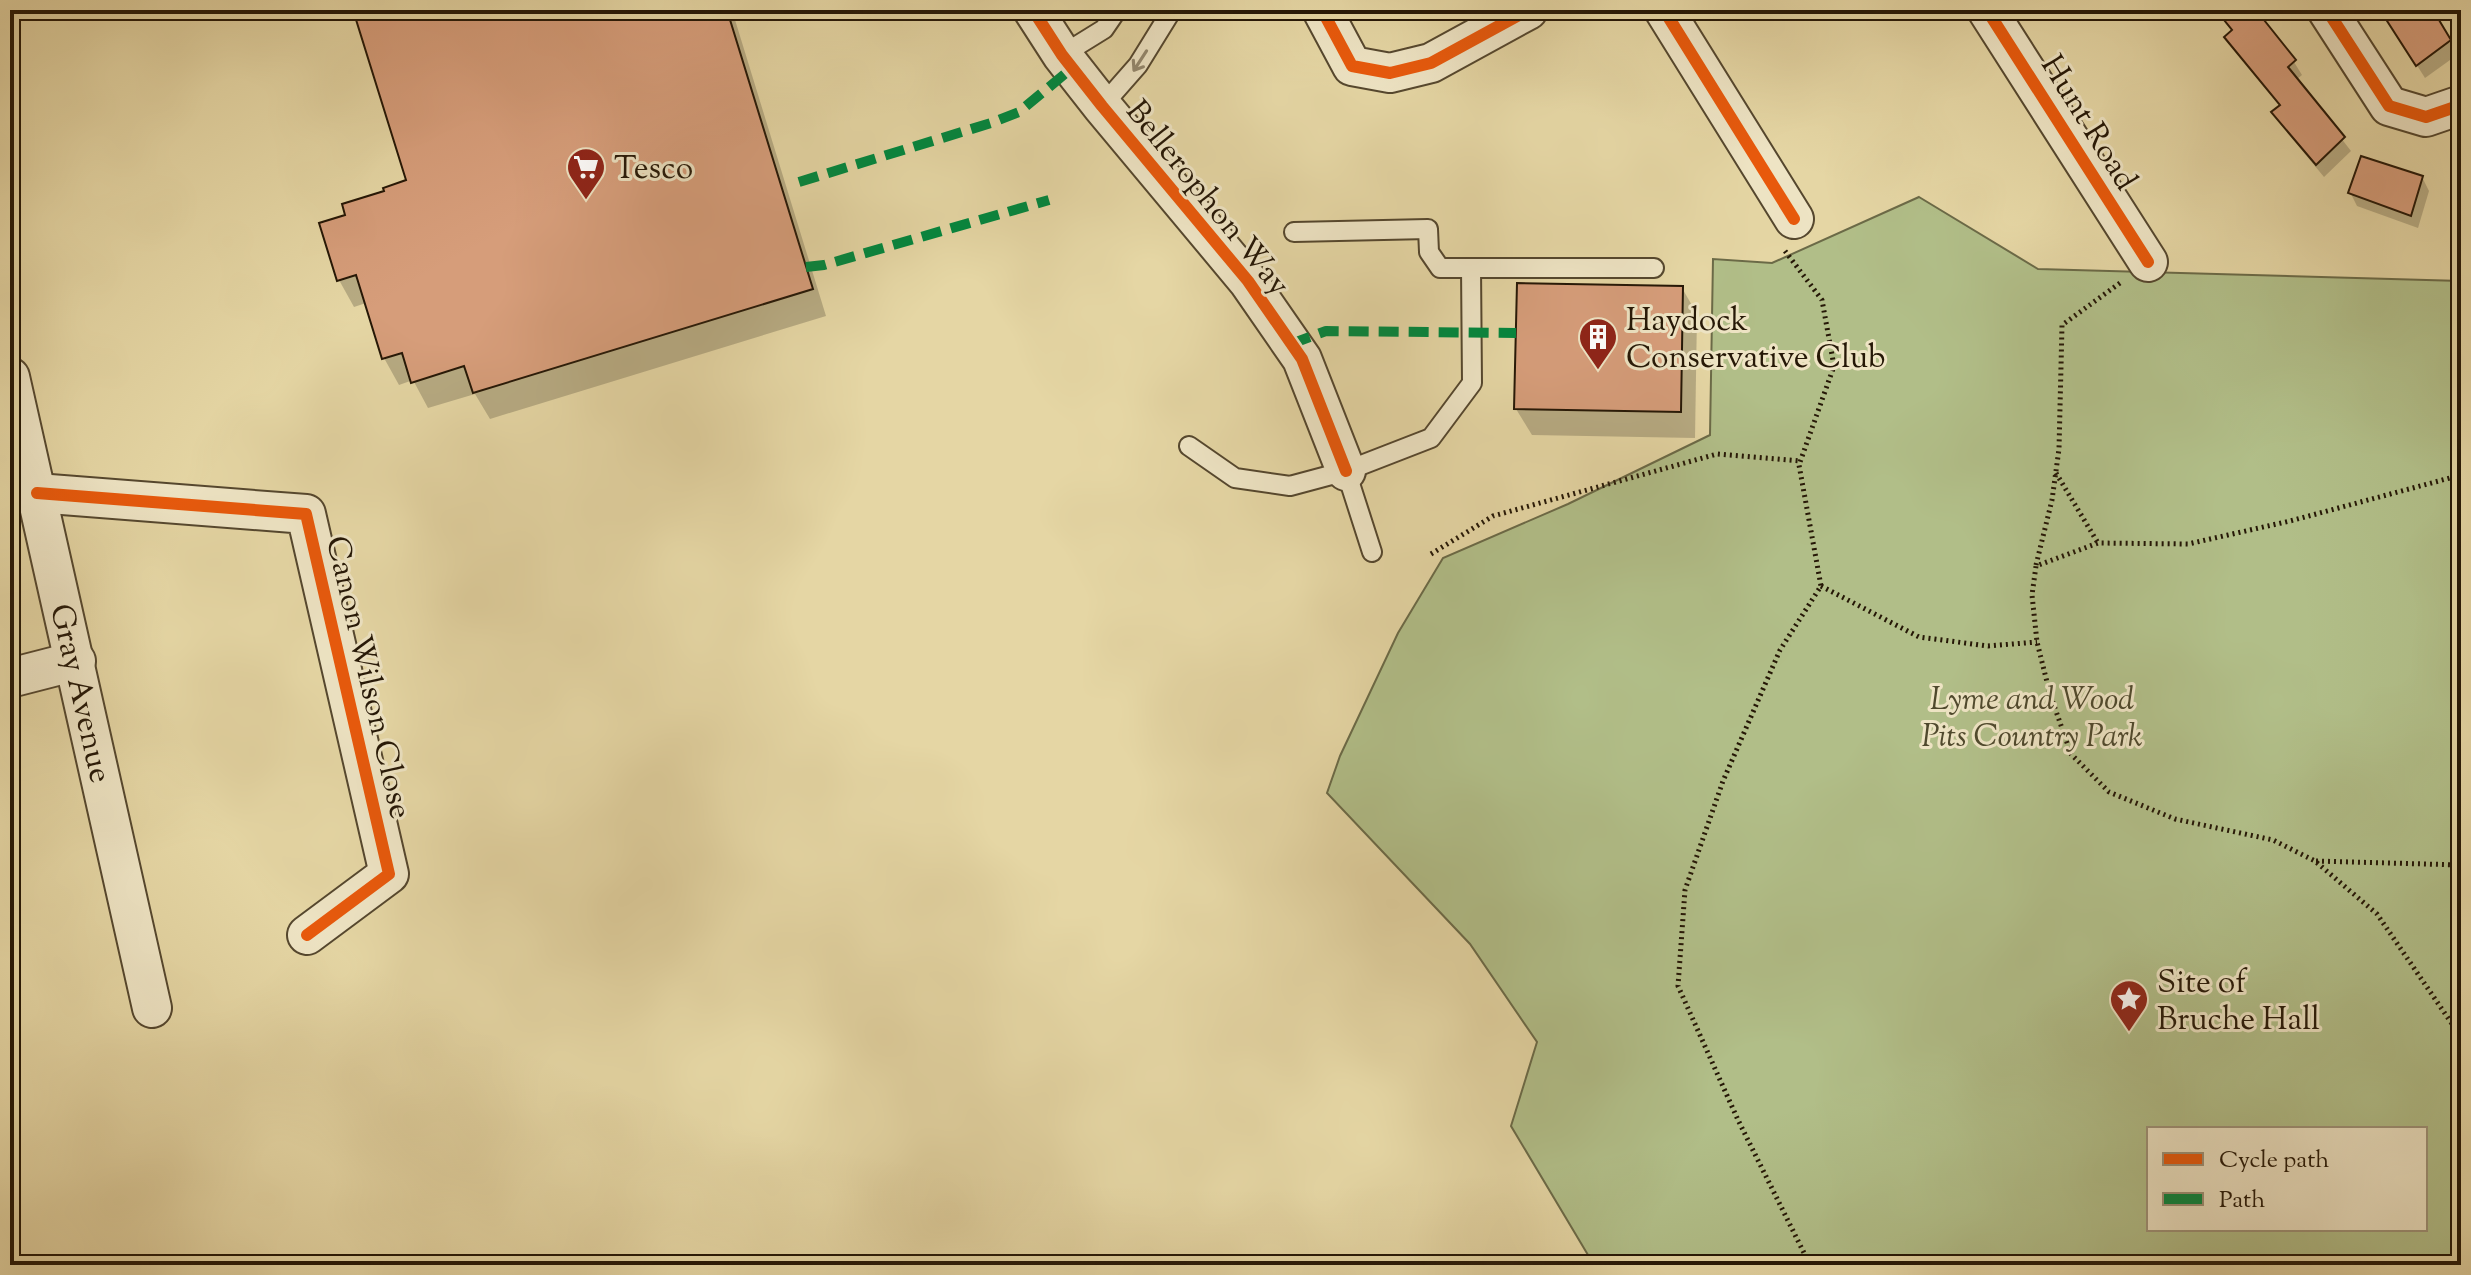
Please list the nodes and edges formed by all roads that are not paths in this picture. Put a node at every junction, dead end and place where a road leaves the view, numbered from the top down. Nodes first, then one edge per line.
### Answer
1 (1033, 10) edge
2 (1117, 10) edge
3 (1172, 10) edge
4 (1322, 10) edge
5 (1528, 10) edge
6 (1664, 10) edge
7 (1987, 10) edge
8 (2327, 10) edge
9 (1062, 55) junction
10 (2461, 105) edge
11 (1102, 106) junction
12 (1794, 219) road end
13 (1294, 232) dead end
14 (2148, 262) road end
15 (1471, 268) junction
16 (1654, 268) dead end
17 (10, 377) edge
18 (1189, 446) dead end
19 (1346, 471) junction
20 (37, 493) junction
21 (1372, 552) dead end
22 (76, 661) junction
23 (10, 678) edge
24 (307, 935) dead end
25 (152, 1008) dead end

1 - 9 street, Bellerophon Way
2 - 9 lane
3 -> 11 lane
4 - 5 street
6 - 12 street
7 - 14 street, Hunt Road
8 - 10 street
9 - 11 street, Bellerophon Way
11 - 19 street, Bellerophon Way
13 - 15 lane
15 - 16 lane
15 - 19 lane
17 - 20 street, Gray Avenue
18 - 19 lane
19 - 21 lane
20 - 22 street, Gray Avenue
20 - 24 street, Canon Wilson Close
22 - 23 street
22 - 25 street, Gray Avenue

